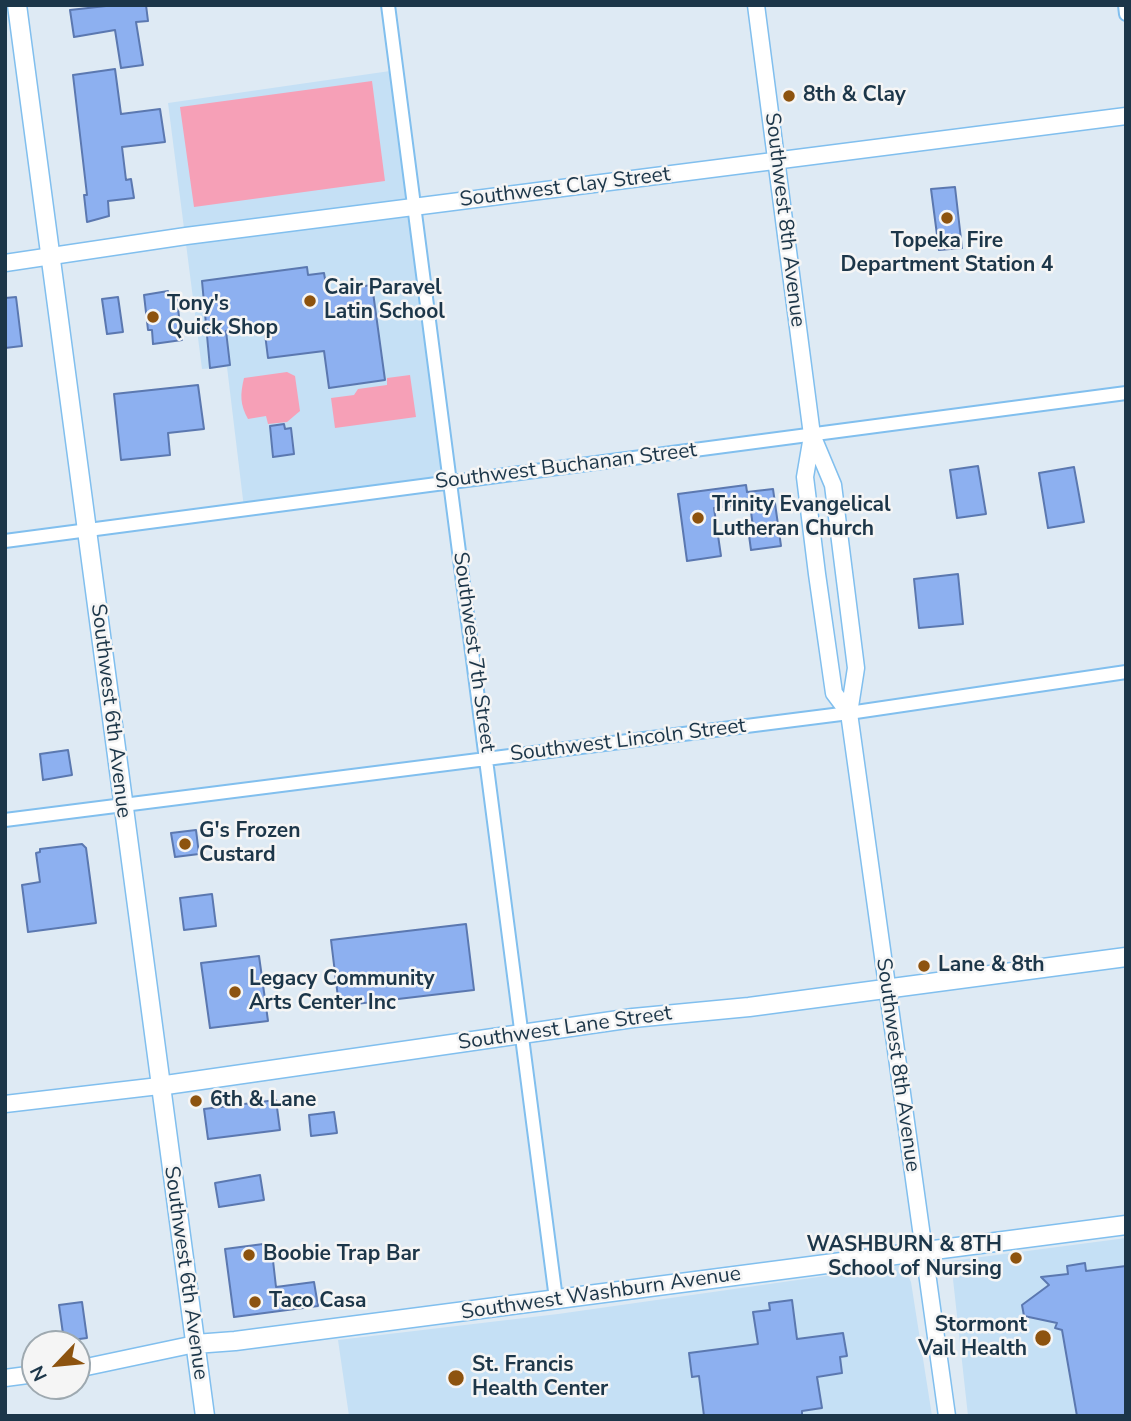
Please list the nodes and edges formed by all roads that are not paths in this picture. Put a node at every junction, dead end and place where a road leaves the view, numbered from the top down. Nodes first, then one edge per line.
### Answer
1 (17, 5) edge
2 (388, 5) edge
3 (755, 5) edge
4 (1125, 5) edge
5 (1126, 14) edge
6 (1126, 116) edge
7 (776, 161) junction
8 (415, 207) junction
9 (50, 256) junction
10 (5, 263) edge
11 (1126, 393) edge
12 (812, 435) junction
13 (450, 482) junction
14 (86, 530) junction
15 (5, 541) edge
16 (1126, 673) edge
17 (849, 713) junction
18 (487, 759) junction
19 (122, 807) junction
20 (5, 820) edge
21 (1126, 957) edge
22 (887, 989) junction
23 (522, 1034) junction
24 (159, 1086) junction
25 (5, 1104) edge
26 (1126, 1225) edge
27 (922, 1253) junction
28 (556, 1299) junction
29 (195, 1344) junction
30 (91, 1366) edge
31 (205, 1416) edge
32 (947, 1416) edge

1 - 9 main road, Southwest 6th Avenue
2 - 8 street, Southwest 7th Street
3 - 7 street, Southwest 8th Avenue
4 - 5 street
6 - 7 street, Southwest Clay Street
7 - 8 street, Southwest Clay Street
7 - 12 street, Southwest 8th Avenue
8 - 9 street, Southwest Clay Street
8 - 13 street, Southwest 7th Street
9 - 10 street, Southwest Clay Street
9 - 14 main road, Southwest 6th Avenue
11 - 12 street, Southwest Buchanan Street
12 - 13 street, Southwest Buchanan Street
12 - 17 street, Southwest 8th Avenue
12 - 17 street, Southwest 8th Avenue
13 - 14 street, Southwest Buchanan Street
13 - 18 street, Southwest 7th Street
14 - 15 street, Southwest Buchanan Street
14 - 19 main road, Southwest 6th Avenue
16 - 17 street, Southwest Lincoln Street
17 - 18 street, Southwest Lincoln Street
17 - 22 street, Southwest 8th Avenue
18 - 19 street, Southwest Lincoln Street
18 - 23 street, Southwest 7th Street
19 - 20 street, Southwest Lincoln Street
19 - 24 main road, Southwest 6th Avenue
21 - 22 main road, Southwest Lane Street
22 - 23 main road, Southwest Lane Street
22 - 27 street, Southwest 8th Avenue
23 - 24 main road, Southwest Lane Street
23 - 28 street, Southwest 7th Street
24 - 25 street, Southwest Lane Street
24 - 29 main road, Southwest 6th Avenue
26 - 27 main road, Southwest Washburn Avenue
27 - 28 main road, Southwest Washburn Avenue
27 - 32 street, Southwest 8th Avenue
28 - 29 main road, Southwest Washburn Avenue
29 - 30 street, Southwest Washburn Avenue
29 - 31 main road, Southwest 6th Avenue

